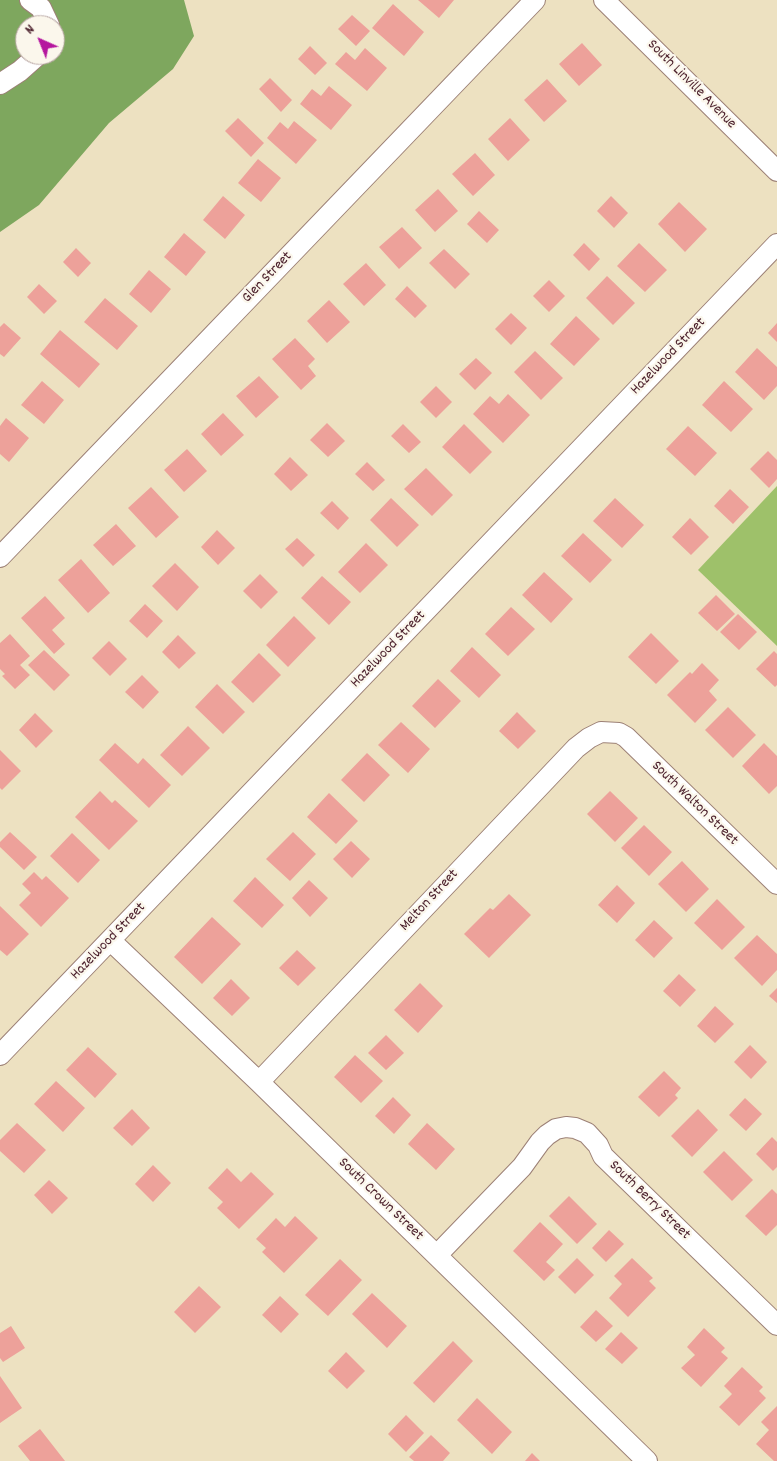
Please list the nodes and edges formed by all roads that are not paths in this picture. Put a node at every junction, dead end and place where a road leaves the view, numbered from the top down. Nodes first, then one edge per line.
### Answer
1 (30, 0) edge
2 (535, 0) edge
3 (604, 0) edge
4 (44, 15) edge
5 (27, 65) edge
6 (0, 84) edge
7 (777, 170) edge
8 (777, 244) edge
9 (0, 557) edge
10 (608, 732) joint
11 (777, 884) edge
12 (111, 941) junction
13 (0, 1055) edge
14 (259, 1082) junction
15 (437, 1255) junction
16 (777, 1325) edge
17 (647, 1461) edge

1 - 4 street
2 - 9 street, Glen Street
3 - 7 street, South Linville Avenue
5 - 6 street
8 - 12 street, Hazelwood Street
10 - 11 street, South Walton Street
10 - 14 street, Melton Street
12 - 13 street, Hazelwood Street
12 - 14 street, South Crown Street
14 - 15 street, South Crown Street
15 - 16 street, South Berry Street
15 - 17 street, South Crown Street

